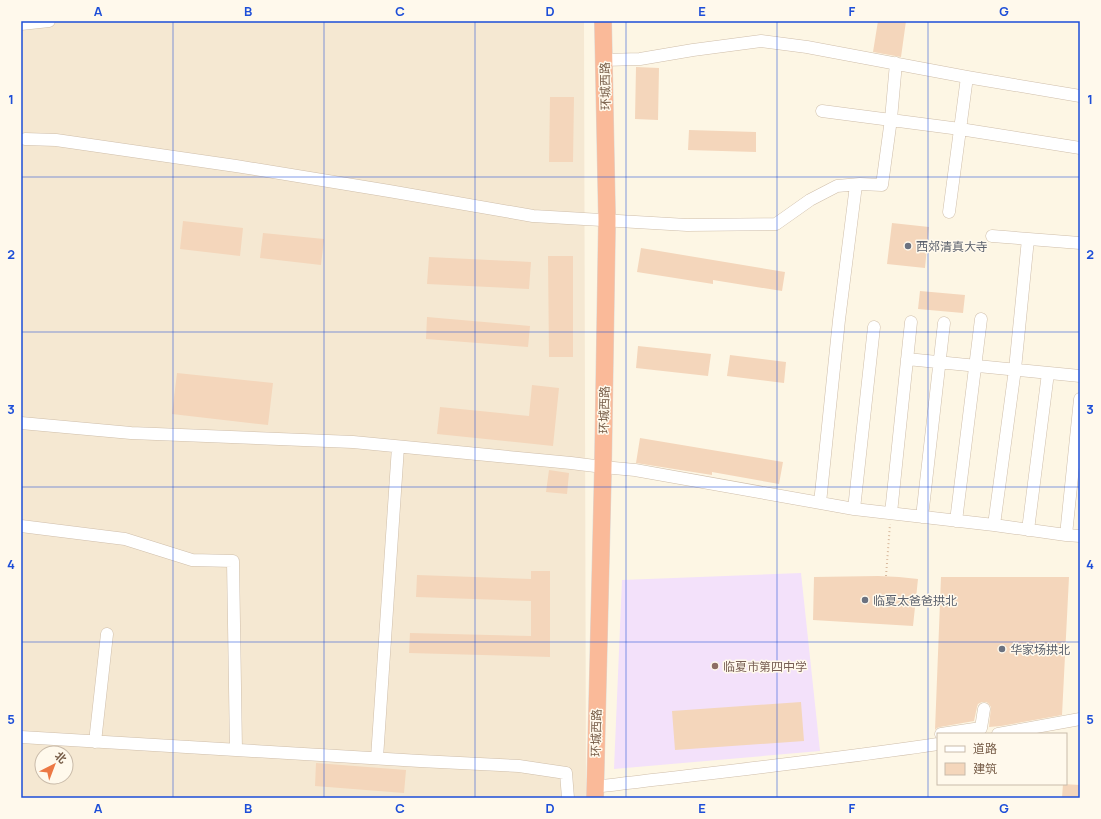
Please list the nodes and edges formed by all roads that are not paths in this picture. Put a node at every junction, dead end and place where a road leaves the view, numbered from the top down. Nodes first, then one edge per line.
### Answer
1 (48, 21) edge
2 (603, 21) edge
3 (21, 24) edge
4 (604, 60) junction
5 (896, 63) junction
6 (966, 78) junction
7 (1080, 96) edge
8 (822, 111) dead end
9 (891, 119) junction
10 (960, 129) junction
11 (25, 139) dead end
12 (1080, 148) edge
13 (856, 185) junction
14 (949, 212) dead end
15 (607, 220) junction
16 (992, 236) dead end
17 (1028, 239) junction
18 (1080, 243) edge
19 (981, 319) dead end
20 (911, 322) dead end
21 (944, 323) dead end
22 (874, 327) dead end
23 (907, 359) junction
24 (939, 362) junction
25 (976, 365) junction
26 (1015, 369) junction
27 (1048, 373) junction
28 (1080, 376) edge
29 (1080, 399) edge
30 (21, 424) edge
31 (398, 446) junction
32 (603, 467) junction
33 (820, 503) junction
34 (854, 508) junction
35 (891, 513) junction
36 (922, 517) junction
37 (956, 520) junction
38 (994, 525) junction
39 (21, 526) edge
40 (1028, 530) junction
41 (1066, 535) junction
42 (1080, 536) edge
43 (107, 634) dead end
44 (984, 710) dead end
45 (1080, 719) edge
46 (949, 733) edge
47 (1003, 733) edge
48 (937, 736) edge
49 (21, 738) edge
50 (95, 742) junction
51 (937, 744) edge
52 (921, 746) junction
53 (236, 750) junction
54 (377, 758) junction
55 (595, 792) edge
56 (568, 798) edge

1 - 3 street
2 - 4 highway, 环城西路
4 - 5 street
4 - 15 highway, 环城西路
5 - 6 street
5 - 9 street
6 - 7 street
6 - 10 street
8 - 9 street
9 - 10 street
9 - 13 street
10 - 12 street
10 - 14 street
11 - 15 street
13 - 15 street
13 - 33 street
15 - 32 highway, 环城西路
16 - 17 street
17 - 18 street
17 - 26 street
19 - 25 street
20 - 23 street
21 - 24 street
22 - 34 street
23 - 24 street
23 - 35 street
24 - 25 street
24 - 36 street
25 - 26 street
25 - 37 street
26 - 27 street
26 - 38 street
27 - 28 street
27 - 40 street
29 - 41 street
30 - 31 street
31 - 32 street
31 - 54 street
32 - 33 street
32 - 55 highway, 环城西路
33 - 34 street
34 - 35 street
35 - 36 street
36 - 37 street
37 - 38 street
38 - 40 street
39 - 53 street
40 - 41 street
41 - 42 street
43 - 50 street
44 - 46 street
45 - 47 street
48 - 52 street
49 - 50 street
50 - 53 street
51 - 52 street
52 - 55 street
53 - 54 street
54 - 56 street

